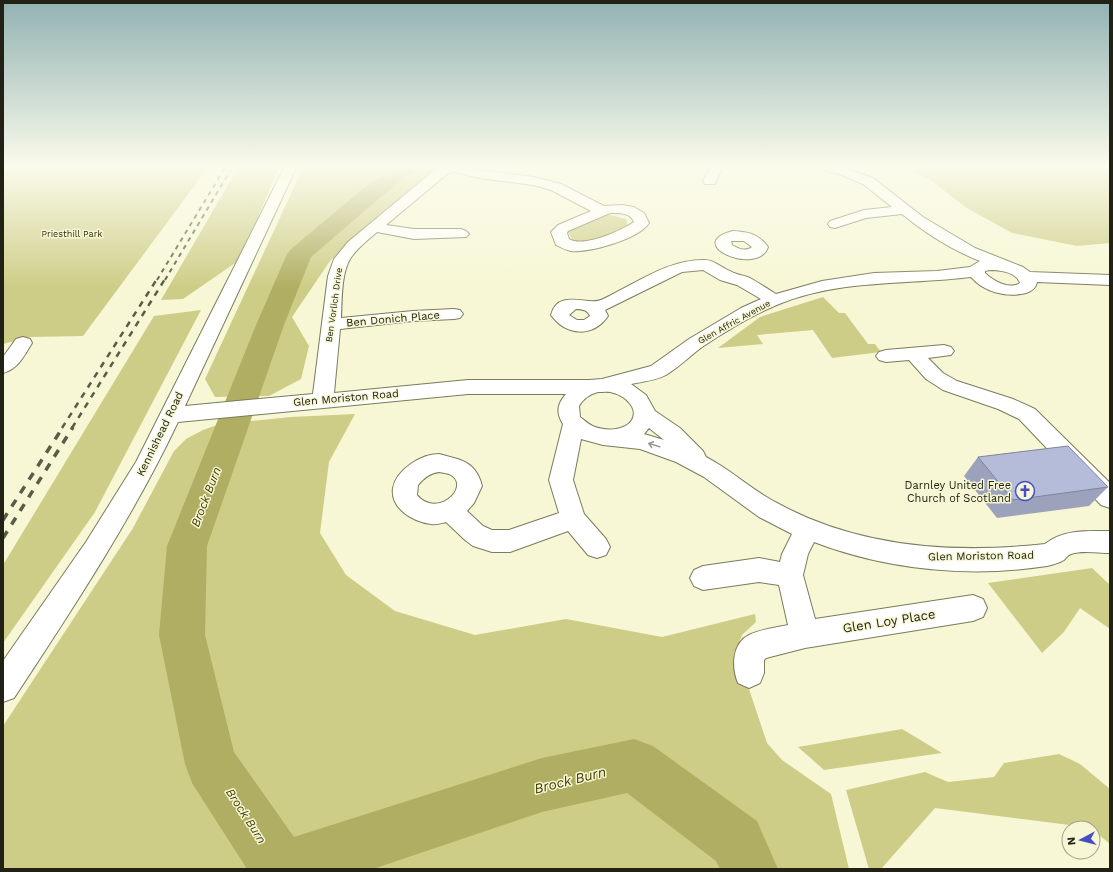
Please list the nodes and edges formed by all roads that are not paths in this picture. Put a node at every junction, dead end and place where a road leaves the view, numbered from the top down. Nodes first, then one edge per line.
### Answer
1 (271, 207) edge
2 (398, 207) edge
3 (592, 207) edge
4 (899, 207) edge
5 (903, 210) junction
6 (602, 212) junction
7 (835, 224) dead end
8 (373, 227) junction
9 (461, 234) dead end
10 (726, 249) dead end
11 (969, 251) junction
12 (706, 265) junction
13 (1005, 266) junction
14 (978, 269) junction
15 (937, 276) junction
16 (1026, 277) junction
17 (1110, 280) edge
18 (989, 284) junction
19 (774, 300) junction
20 (595, 308) dead end
21 (454, 314) dead end
22 (331, 324) junction
23 (23, 343) dead end
24 (944, 351) dead end
25 (914, 354) junction
26 (886, 356) dead end
27 (3, 367) edge
28 (658, 371) junction
29 (595, 386) junction
30 (522, 388) junction
31 (323, 401) junction
32 (643, 408) junction
33 (170, 415) junction
34 (571, 418) junction
35 (610, 437) junction
36 (565, 459) junction
37 (703, 466) junction
38 (1110, 498) edge
39 (450, 510) dead end
40 (573, 519) junction
41 (808, 528) junction
42 (1110, 542) edge
43 (597, 547) dead end
44 (790, 575) junction
45 (703, 578) dead end
46 (973, 608) dead end
47 (804, 634) junction
48 (749, 673) dead end
49 (3, 687) edge

1 - 33 street, Kennishead Road
2 - 8 street, Ben Vorlich Drive
3 - 6 street
4 - 5 street
5 - 7 street
5 - 11 street
6 - 6 street
8 - 9 street
8 - 22 street, Ben Vorlich Drive
10 - 12 street
11 - 13 street
11 - 14 street
12 - 19 street
12 - 20 street
13 - 14 street, Glen Affric Avenue
13 - 16 street
14 - 15 street, Glen Affric Avenue
14 - 18 street
15 - 18 street, Glen Affric Avenue
15 - 19 street, Glen Affric Avenue
16 - 17 street
16 - 18 street, Glen Affric Avenue
19 - 28 street, Glen Affric Avenue
21 - 22 street, Ben Donich Place
22 - 31 street, Ben Vorlich Drive
23 - 27 street
24 - 25 street
25 - 26 street
25 - 38 street
28 - 29 street, Glen Affric Avenue
28 - 32 street, Glen Affric Avenue
29 - 30 street, Glen Moriston Road
29 - 32 street, Glen Moriston Road
29 - 34 street
30 - 31 street, Glen Moriston Road
30 - 34 street, Glen Moriston Road
31 - 33 street, Glen Moriston Road
32 - 35 street
32 - 37 street, Glen Moriston Road
33 - 49 street, Kennishead Road
34 - 35 street, Glen Moriston Road
34 - 36 street
35 - 36 street
37 -> 35 street, Glen Moriston Road
36 - 40 street
37 - 41 street, Glen Moriston Road
39 - 40 street
40 - 43 street
41 - 42 street, Glen Moriston Road
41 - 44 street
44 - 45 street
44 - 47 street
46 - 47 street, Glen Loy Place
47 - 48 street, Glen Loy Place

